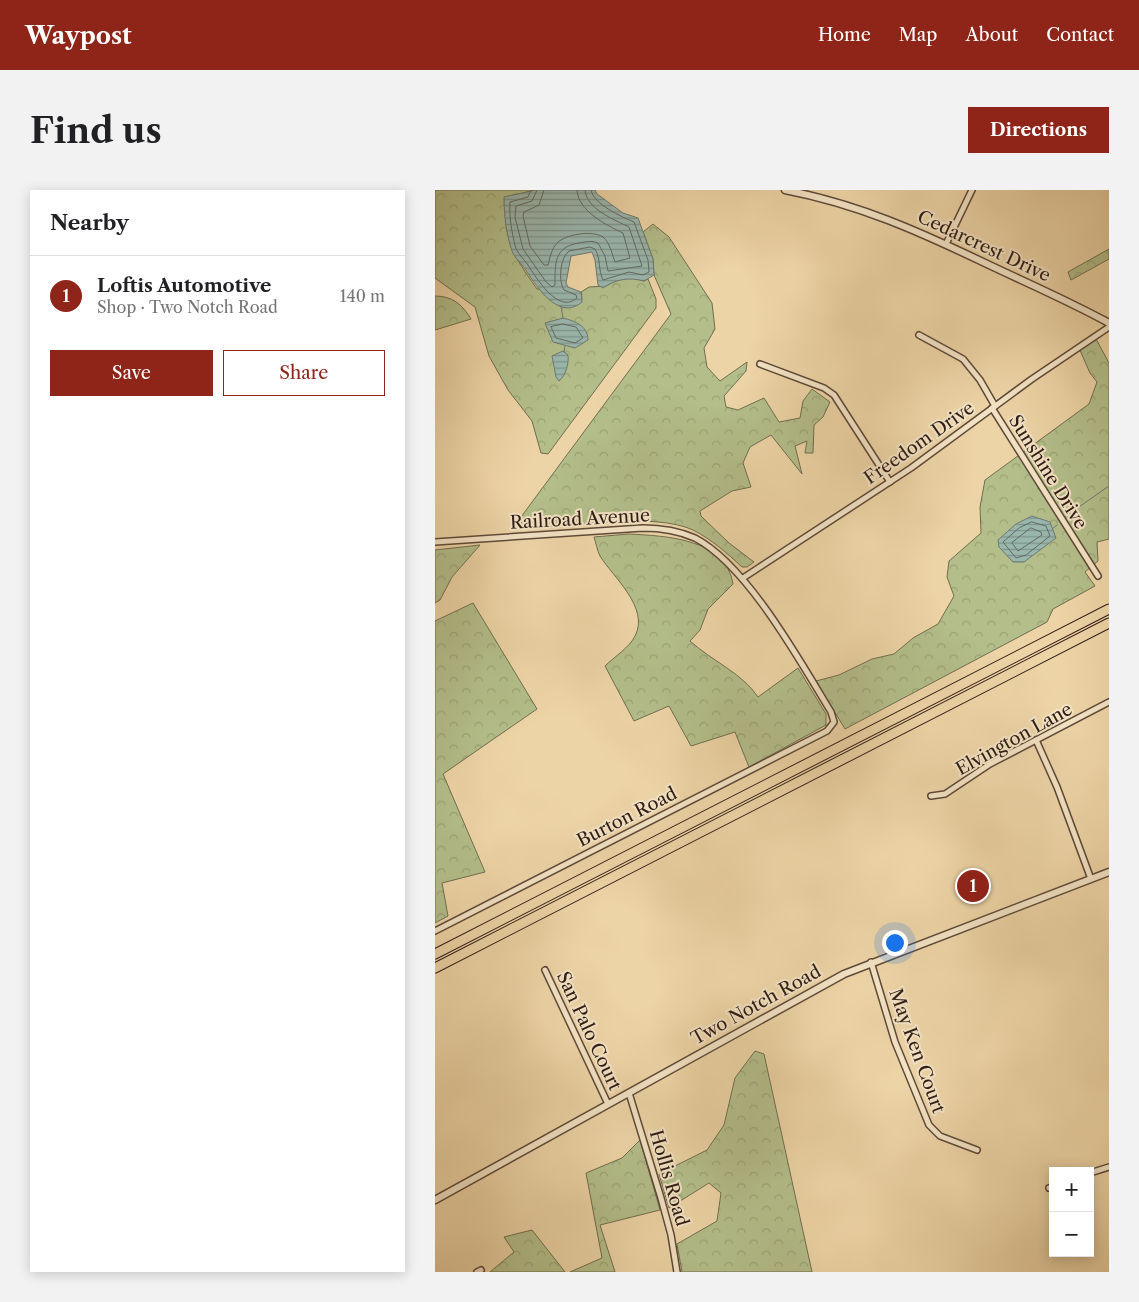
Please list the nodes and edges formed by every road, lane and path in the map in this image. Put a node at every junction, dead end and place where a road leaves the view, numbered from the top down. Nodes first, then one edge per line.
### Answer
1 (785, 190) edge
2 (972, 190) edge
3 (946, 244) junction
4 (1109, 323) edge
5 (1109, 327) edge
6 (919, 335) dead end
7 (761, 364) dead end
8 (994, 407) junction
9 (890, 482) junction
10 (435, 542) edge
11 (1098, 576) dead end
12 (743, 578) junction
13 (1109, 609) edge
14 (1109, 623) edge
15 (1109, 702) edge
16 (831, 728) joint
17 (1036, 740) junction
18 (931, 796) dead end
19 (1109, 872) edge
20 (1091, 879) junction
21 (435, 931) edge
22 (435, 954) edge
23 (871, 962) junction
24 (435, 968) edge
25 (545, 970) dead end
26 (629, 1093) junction
27 (608, 1104) junction
28 (977, 1150) dead end
29 (1109, 1166) edge
30 (1094, 1172) edge
31 (435, 1200) edge
32 (677, 1272) edge

1 - 3 street, Cedarcrest Drive
2 - 3 street
3 - 4 street, Cedarcrest Drive
5 - 8 street, Freedom Drive
6 - 8 street, Sunshine Drive
7 - 9 street
8 - 9 street, Freedom Drive
8 - 11 street, Sunshine Drive
9 - 12 street, Freedom Drive
10 - 12 street, Railroad Avenue
12 - 16 street, Railroad Avenue
13 - 22 highway
14 - 24 highway
15 - 17 street, Elvington Lane
16 - 21 street, Burton Road
17 - 18 street, Elvington Lane
17 - 20 street
19 - 20 street, Two Notch Road
20 - 23 street, Two Notch Road
23 - 26 street, Two Notch Road
23 - 28 street, May Ken Court
25 - 27 street, San Palo Court
26 - 27 street, Two Notch Road
26 - 32 street, Hollis Road
27 - 31 street, Two Notch Road
29 - 30 street

